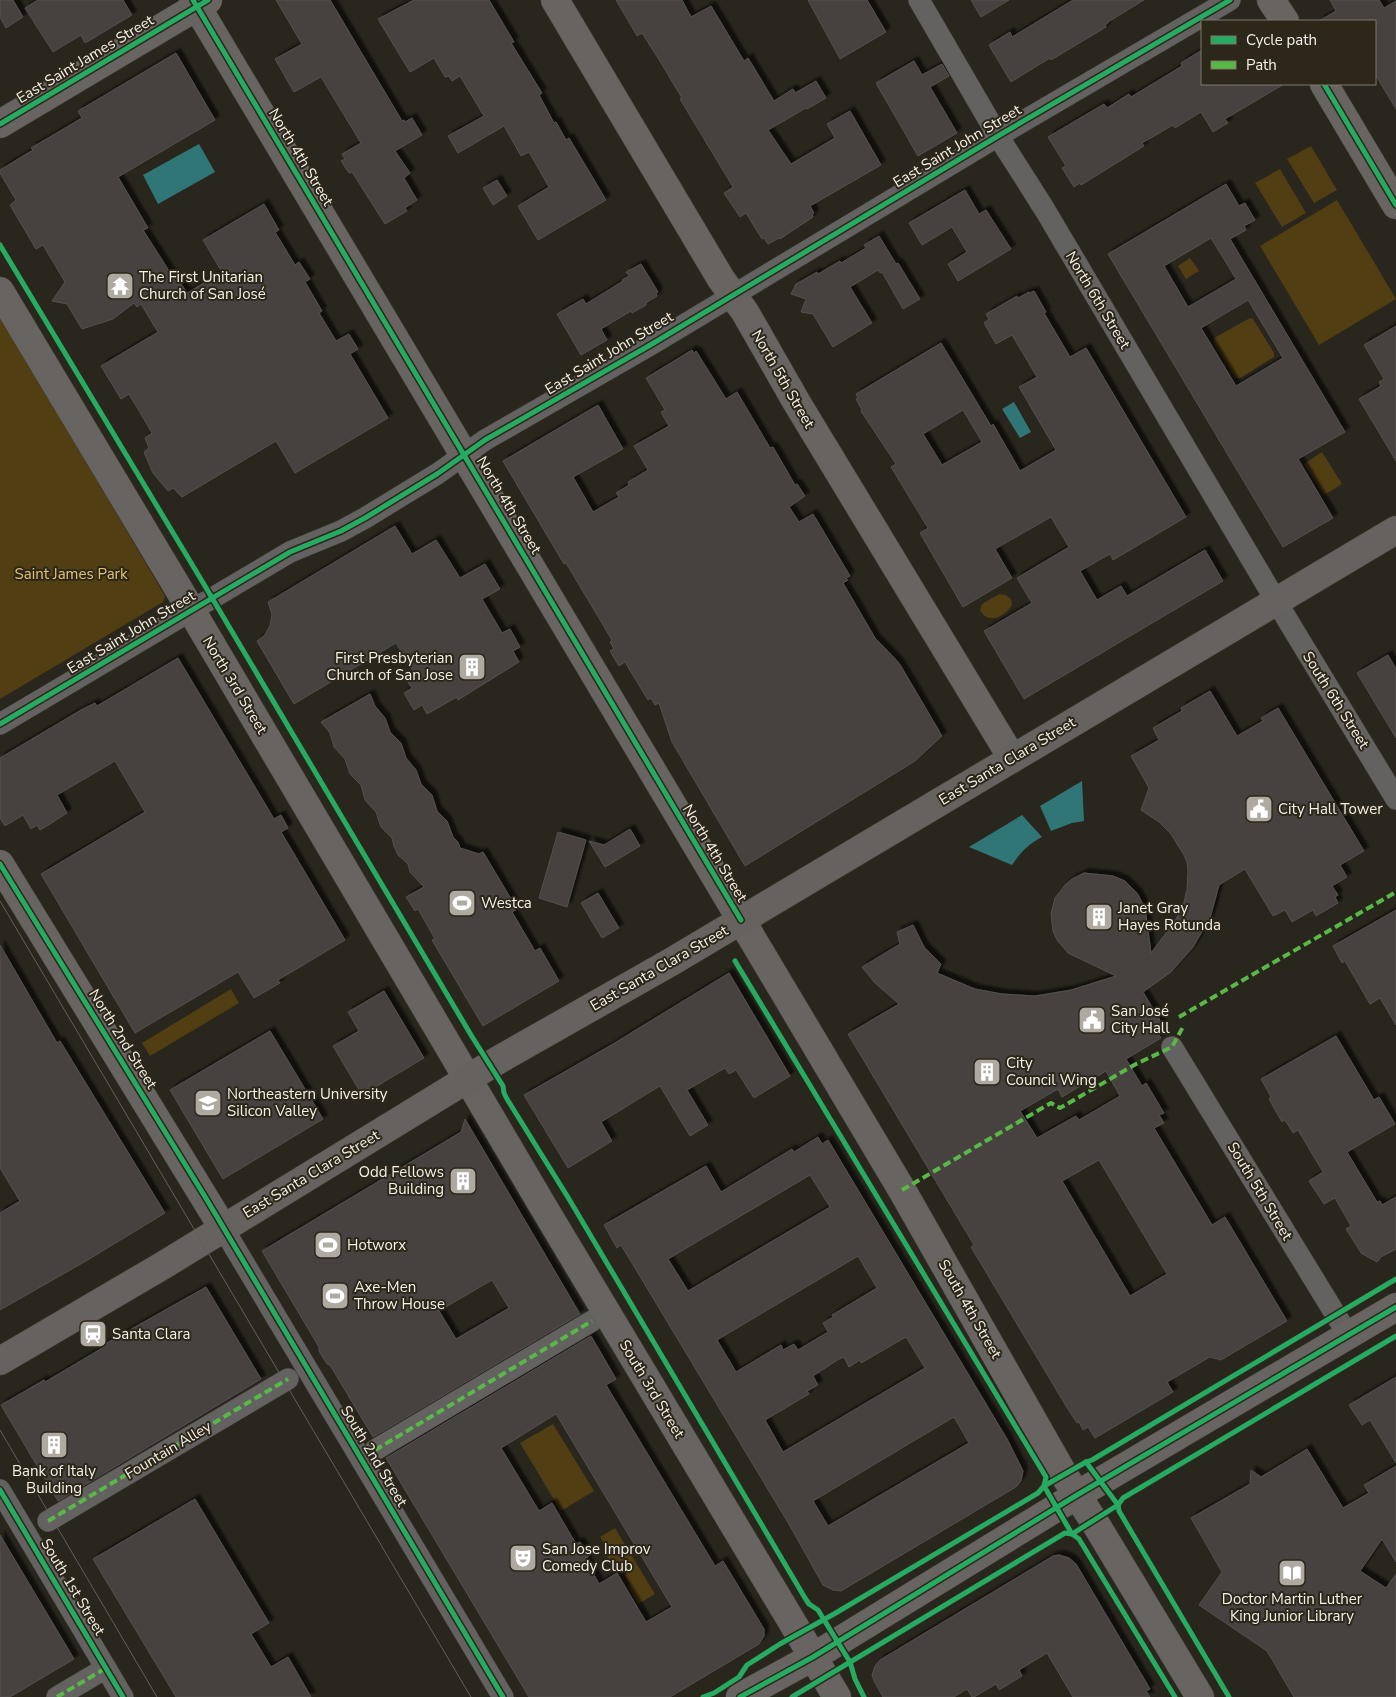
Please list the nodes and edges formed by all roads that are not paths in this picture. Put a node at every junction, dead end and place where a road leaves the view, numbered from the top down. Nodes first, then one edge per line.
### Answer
1 (555, 0) edge
2 (918, 0) edge
3 (1230, 0) edge
4 (1271, 0) edge
5 (199, 2) edge
6 (1284, 20) edge
7 (1325, 85) edge
8 (0, 124) edge
9 (998, 136) junction
10 (1396, 205) edge
11 (0, 291) edge
12 (732, 294) junction
13 (465, 455) junction
14 (1396, 530) edge
15 (1276, 601) junction
16 (191, 610) junction
17 (0, 724) edge
18 (1012, 758) junction
19 (1396, 800) edge
20 (0, 864) edge
21 (741, 920) junction
22 (1172, 1047) dead end
23 (469, 1079) junction
24 (223, 1228) junction
25 (1396, 1307) edge
26 (592, 1321) dead end
27 (1348, 1335) junction
28 (0, 1361) edge
29 (288, 1379) dead end
30 (375, 1450) dead end
31 (0, 1490) edge
32 (1077, 1496) junction
33 (48, 1521) dead end
34 (813, 1657) junction
35 (106, 1668) junction
36 (57, 1697) edge
37 (123, 1697) edge
38 (503, 1697) edge
39 (740, 1697) edge
40 (837, 1697) edge
41 (1200, 1697) edge

1 - 12 street, North 5th Street
2 - 9 street, North 6th Street
3 - 9 street, East Saint John Street
4 - 6 street
5 - 8 street, East Saint James Street
5 - 13 street, North 4th Street
7 - 10 street
9 - 12 street, East Saint John Street
9 - 15 street, North 6th Street
11 - 16 street, North 3rd Street
12 - 13 street, East Saint John Street
12 - 18 street, North 5th Street
13 - 16 street, East Saint John Street
13 - 21 street, North 4th Street
14 - 15 main road, East Santa Clara Street
15 - 18 main road, East Santa Clara Street
15 - 19 street, South 6th Street
16 - 17 street, East Saint John Street
16 - 23 street, North 3rd Street
18 - 21 main road, East Santa Clara Street
20 - 24 street, North 2nd Street
21 - 23 main road, East Santa Clara Street
21 - 32 street, South 4th Street
22 - 27 street, South 5th Street
23 - 24 main road, East Santa Clara Street
23 - 34 street, South 3rd Street
24 - 28 main road, East Santa Clara Street
24 - 38 street, South 2nd Street
25 - 27 street
26 - 30 street
27 - 32 street
29 - 33 street, Fountain Alley
31 - 35 street, South 1st Street
32 - 34 street
32 - 41 street, South 4th Street
34 - 39 street
34 - 40 street, South 3rd Street
35 - 36 street
35 - 37 street, South 1st Street

